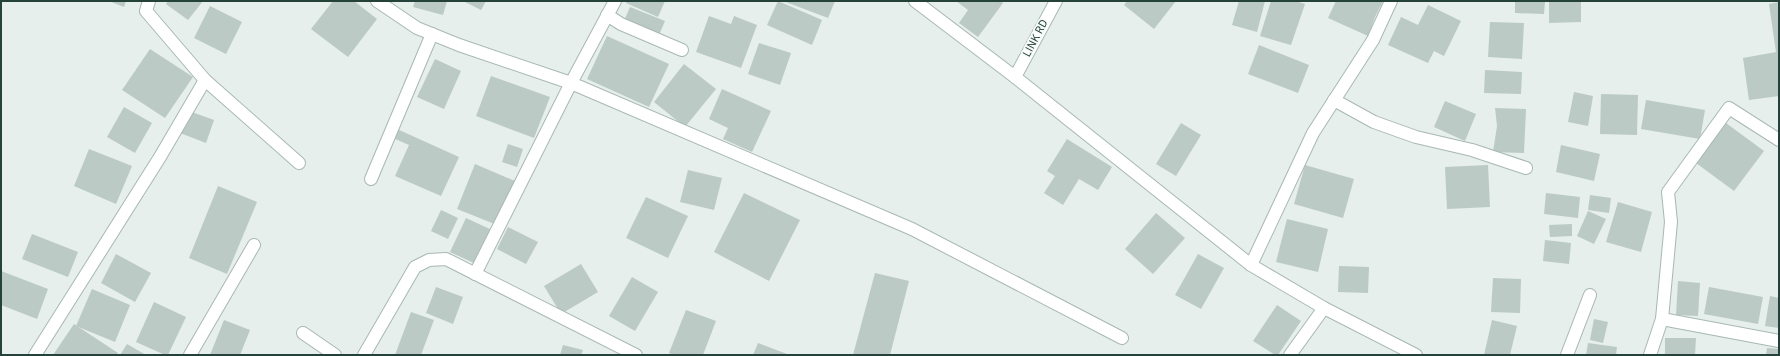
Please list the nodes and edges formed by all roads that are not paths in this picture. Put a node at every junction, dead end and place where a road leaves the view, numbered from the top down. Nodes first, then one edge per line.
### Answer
1 (149, 1) edge
2 (377, 1) edge
3 (615, 1) edge
4 (915, 1) edge
5 (1056, 1) edge
6 (1391, 1) edge
7 (608, 15) junction
8 (432, 34) junction
9 (682, 50) dead end
10 (1014, 77) junction
11 (205, 80) junction
12 (571, 83) junction
13 (1334, 100) junction
14 (1779, 140) edge
15 (299, 163) dead end
16 (1526, 168) dead end
17 (371, 179) dead end
18 (254, 245) dead end
19 (1251, 265) junction
20 (475, 274) junction
21 (1590, 295) dead end
22 (1324, 308) junction
23 (1662, 319) junction
24 (303, 333) dead end
25 (1122, 338) dead end
26 (1779, 341) edge
27 (35, 355) edge
28 (190, 355) edge
29 (335, 355) edge
30 (364, 355) edge
31 (636, 355) edge
32 (1290, 355) edge
33 (1416, 355) edge
34 (1567, 355) edge
35 (1650, 355) edge

1 - 11 street
2 - 8 street
3 - 7 street
4 - 10 street
5 - 10 street, LINK RD
6 - 13 street
7 - 9 street
7 - 12 street
8 - 12 street
8 - 17 street
10 - 19 street
11 - 15 street
11 - 27 street
12 - 20 street
12 - 25 street
13 - 16 street
13 - 19 street
14 - 23 street
18 - 28 street
19 - 22 street
20 - 30 street
20 - 31 street
21 - 34 street
22 - 32 street
22 - 33 street
23 - 26 street
23 - 35 street
24 - 29 street

